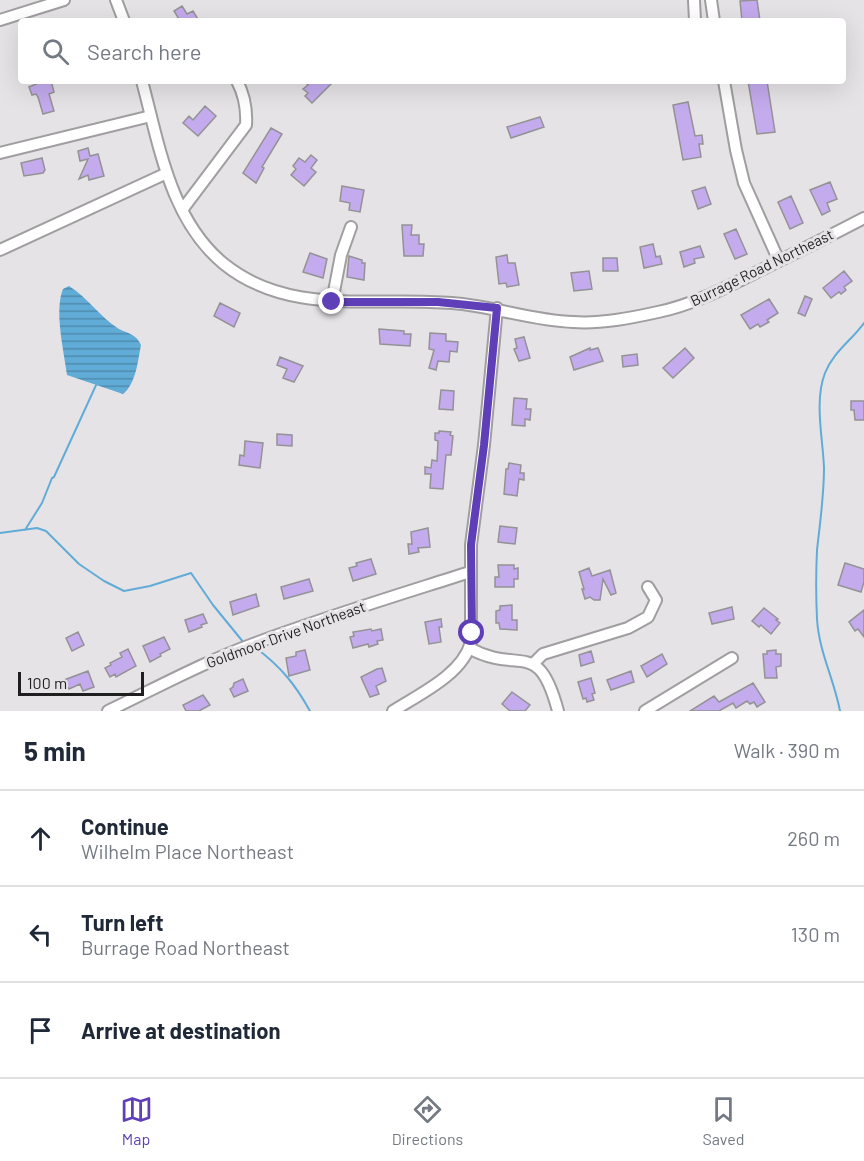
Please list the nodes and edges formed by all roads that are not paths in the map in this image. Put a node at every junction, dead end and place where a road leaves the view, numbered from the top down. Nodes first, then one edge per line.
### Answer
1 (64, 0) edge
2 (116, 0) edge
3 (694, 0) edge
4 (711, 0) edge
5 (123, 18) edge
6 (695, 18) edge
7 (714, 18) edge
8 (0, 20) edge
9 (143, 84) edge
10 (239, 84) edge
11 (725, 84) edge
12 (151, 116) junction
13 (0, 153) edge
14 (168, 173) junction
15 (182, 210) junction
16 (864, 218) edge
17 (351, 227) dead end
18 (0, 250) edge
19 (779, 261) junction
20 (332, 302) junction
21 (497, 308) junction
22 (470, 572) junction
23 (648, 587) dead end
24 (470, 648) junction
25 (732, 658) dead end
26 (534, 663) junction
27 (108, 711) edge
28 (393, 711) edge
29 (558, 711) edge
30 (645, 711) edge

1 - 8 street
2 - 5 street
3 - 6 street
4 - 7 street
9 - 12 street, Burrage Road Northeast
10 - 15 street
11 - 19 street
12 - 13 street
12 - 14 street, Burrage Road Northeast
14 - 15 street, Burrage Road Northeast
14 - 18 street
15 - 20 street, Burrage Road Northeast
16 - 19 street, Burrage Road Northeast
17 - 20 street
19 - 21 street, Burrage Road Northeast
20 - 21 street, Burrage Road Northeast
21 - 22 street
22 - 24 street
22 - 27 street, Goldmoor Drive Northeast
23 - 26 street
24 - 26 street
24 - 28 street
25 - 30 street
26 - 29 street

